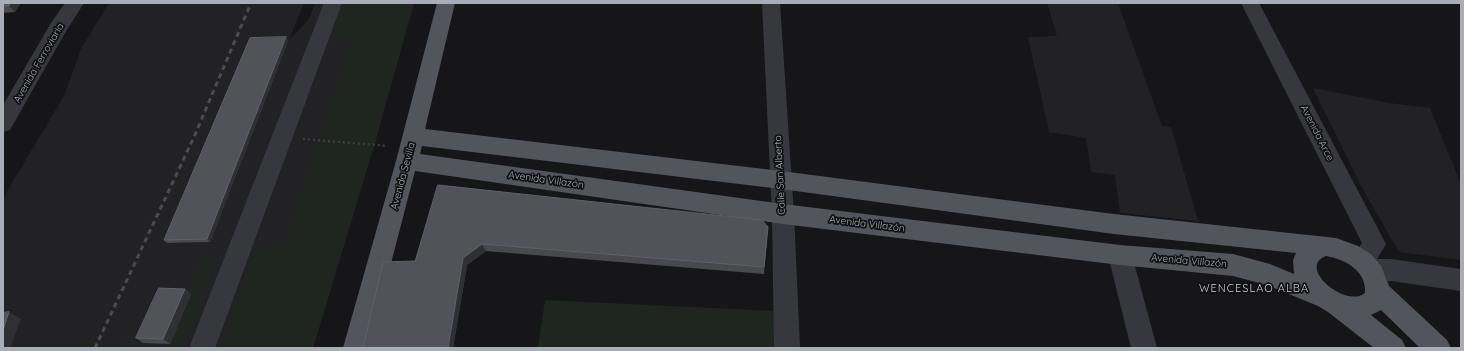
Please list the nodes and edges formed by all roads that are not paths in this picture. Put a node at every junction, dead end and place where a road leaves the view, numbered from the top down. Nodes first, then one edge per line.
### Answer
1 (75, 3) edge
2 (333, 3) edge
3 (446, 3) edge
4 (771, 3) edge
5 (1250, 3) edge
6 (3, 124) edge
7 (413, 136) junction
8 (407, 161) junction
9 (781, 180) junction
10 (783, 214) junction
11 (1326, 246) junction
12 (1120, 256) junction
13 (1370, 274) junction
14 (1461, 280) edge
15 (1330, 301) junction
16 (202, 348) edge
17 (356, 348) edge
18 (788, 348) edge
19 (1144, 348) edge
20 (1393, 348) edge
21 (1438, 348) edge

1 - 6 street, Avenida Ferroviaria
2 - 16 street
3 - 7 main road, Avenida Sevilla
4 - 9 street, Calle San Alberto
5 - 13 street, Avenida Arce
7 - 8 main road, Avenida Sevilla
7 - 9 main road
8 - 10 main road, Avenida Villazón
8 - 17 main road, Avenida Sevilla
9 - 10 street, Calle San Alberto
9 - 11 main road
10 - 12 main road, Avenida Villazón
10 - 18 street, Calle San Alberto
11 - 13 main road
11 - 15 main road
12 - 15 main road, Avenida Villazón
12 - 19 street
13 - 14 street
13 - 15 main road
13 - 21 main road
15 - 20 main road

